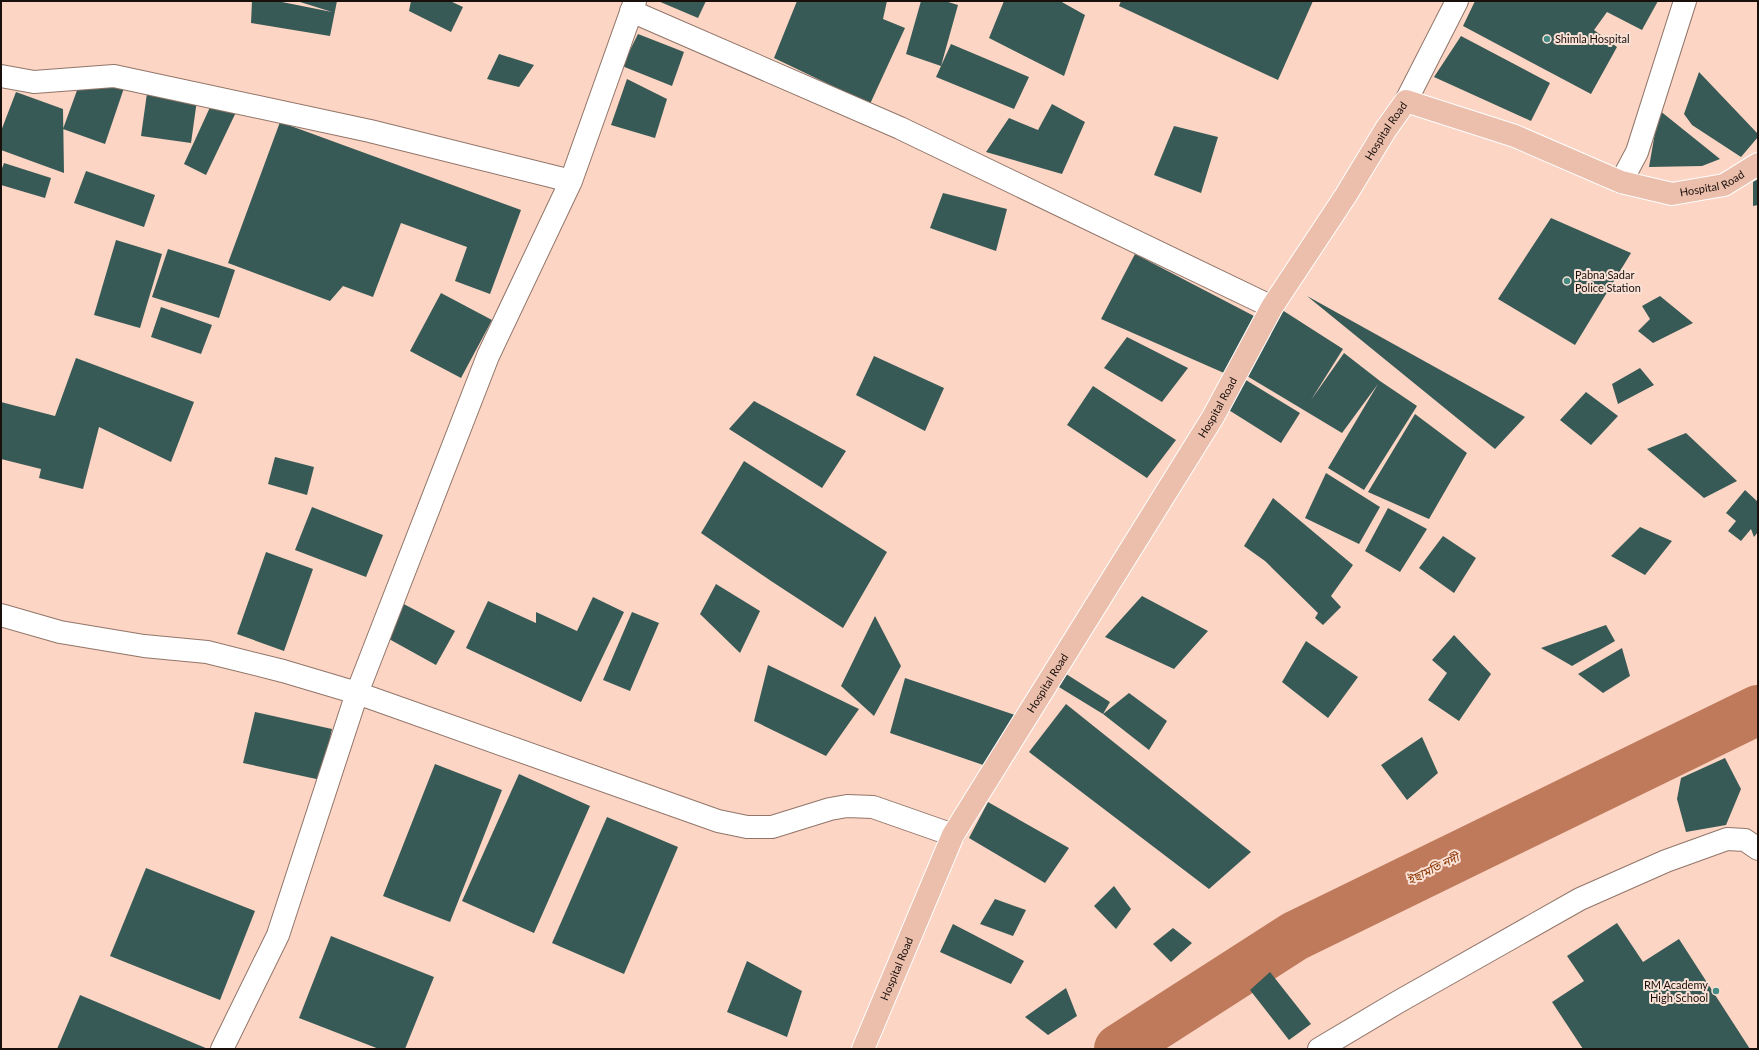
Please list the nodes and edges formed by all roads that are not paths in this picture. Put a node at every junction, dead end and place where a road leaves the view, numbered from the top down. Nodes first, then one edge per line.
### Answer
1 (1457, 1) edge
2 (1685, 1) edge
3 (633, 6) edge
4 (1, 76) edge
5 (1406, 101) junction
6 (1758, 164) edge
7 (571, 181) junction
8 (1621, 182) junction
9 (1272, 307) junction
10 (1, 615) edge
11 (357, 693) junction
12 (953, 835) junction
13 (1758, 849) edge
14 (222, 1049) edge
15 (863, 1049) edge
16 (1319, 1049) edge

1 - 5 street
2 - 8 street
3 - 7 street
3 - 9 street
4 - 7 street
5 - 8 main road, Hospital Road
5 - 9 main road, Hospital Road
6 - 8 main road, Hospital Road
7 - 11 street
9 - 12 main road, Hospital Road
10 - 11 street
11 - 12 street
11 - 14 street
12 - 15 main road, Hospital Road
13 - 16 street

